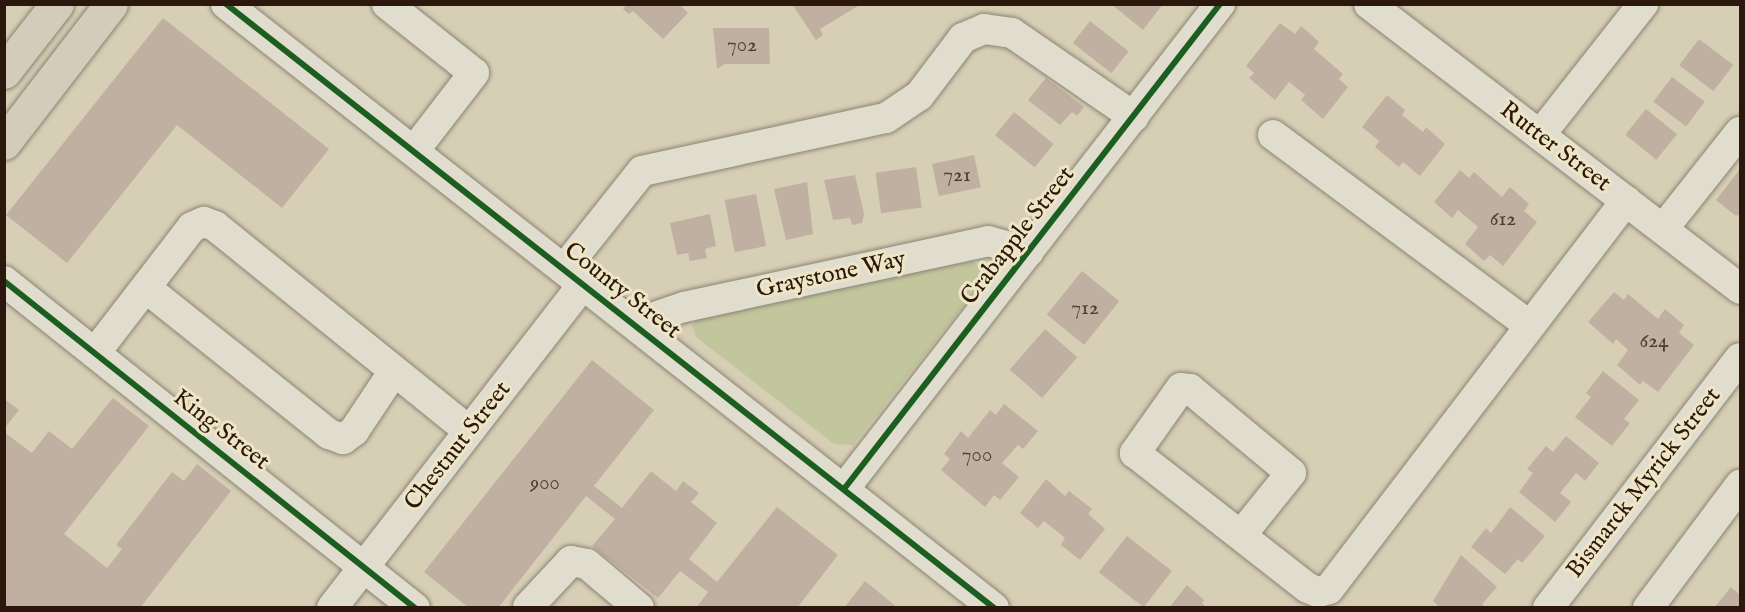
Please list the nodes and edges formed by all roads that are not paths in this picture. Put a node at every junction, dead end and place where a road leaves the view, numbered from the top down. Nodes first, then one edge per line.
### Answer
1 (57, 4) edge
2 (111, 4) edge
3 (226, 4) edge
4 (387, 4) edge
5 (1221, 4) edge
6 (1369, 4) edge
7 (1643, 4) edge
8 (4, 72) edge
9 (1134, 117) junction
10 (1740, 132) edge
11 (1274, 135) dead end
12 (1540, 135) junction
13 (4, 143) edge
14 (414, 152) junction
15 (1626, 201) junction
16 (1663, 229) junction
17 (1029, 252) junction
18 (574, 276) junction
19 (4, 281) edge
20 (146, 288) junction
21 (1740, 290) edge
22 (634, 324) junction
23 (1529, 325) junction
24 (95, 353) junction
25 (1740, 358) edge
26 (394, 371) junction
27 (469, 431) junction
28 (1740, 485) edge
29 (843, 489) junction
30 (1242, 534) junction
31 (364, 566) junction
32 (1563, 602) edge
33 (528, 607) edge
34 (332, 608) edge
35 (415, 608) edge
36 (639, 608) edge
37 (994, 608) edge
38 (1648, 608) edge

1 - 8 main road
2 - 13 main road
3 - 14 street, County Street
4 - 14 street
5 - 9 street, Crabapple Street
6 - 12 street, Rutter Street
7 - 12 street
9 - 17 street, Crabapple Street
9 - 18 street, Chestnut Street
10 - 16 street
11 - 23 street
12 - 15 street, Rutter Street
14 - 18 street, County Street
15 - 16 street, Rutter Street
15 - 23 street
16 - 21 street, Rutter Street
17 - 22 street, Graystone Way
17 - 29 street, Crabapple Street
18 - 22 street, County Street
18 - 27 street, Chestnut Street
19 - 24 street, King Street
20 - 24 street
20 - 26 street
20 - 26 street
22 - 29 street, County Street
23 - 30 street
24 - 31 street, King Street
25 - 32 street, Bismarck Myrick Street
26 - 27 street
27 - 31 street, Chestnut Street
28 - 38 street
29 - 37 street, County Street
30 - 30 street
31 - 34 street, Chestnut Street
31 - 35 street, King Street
33 - 36 street

